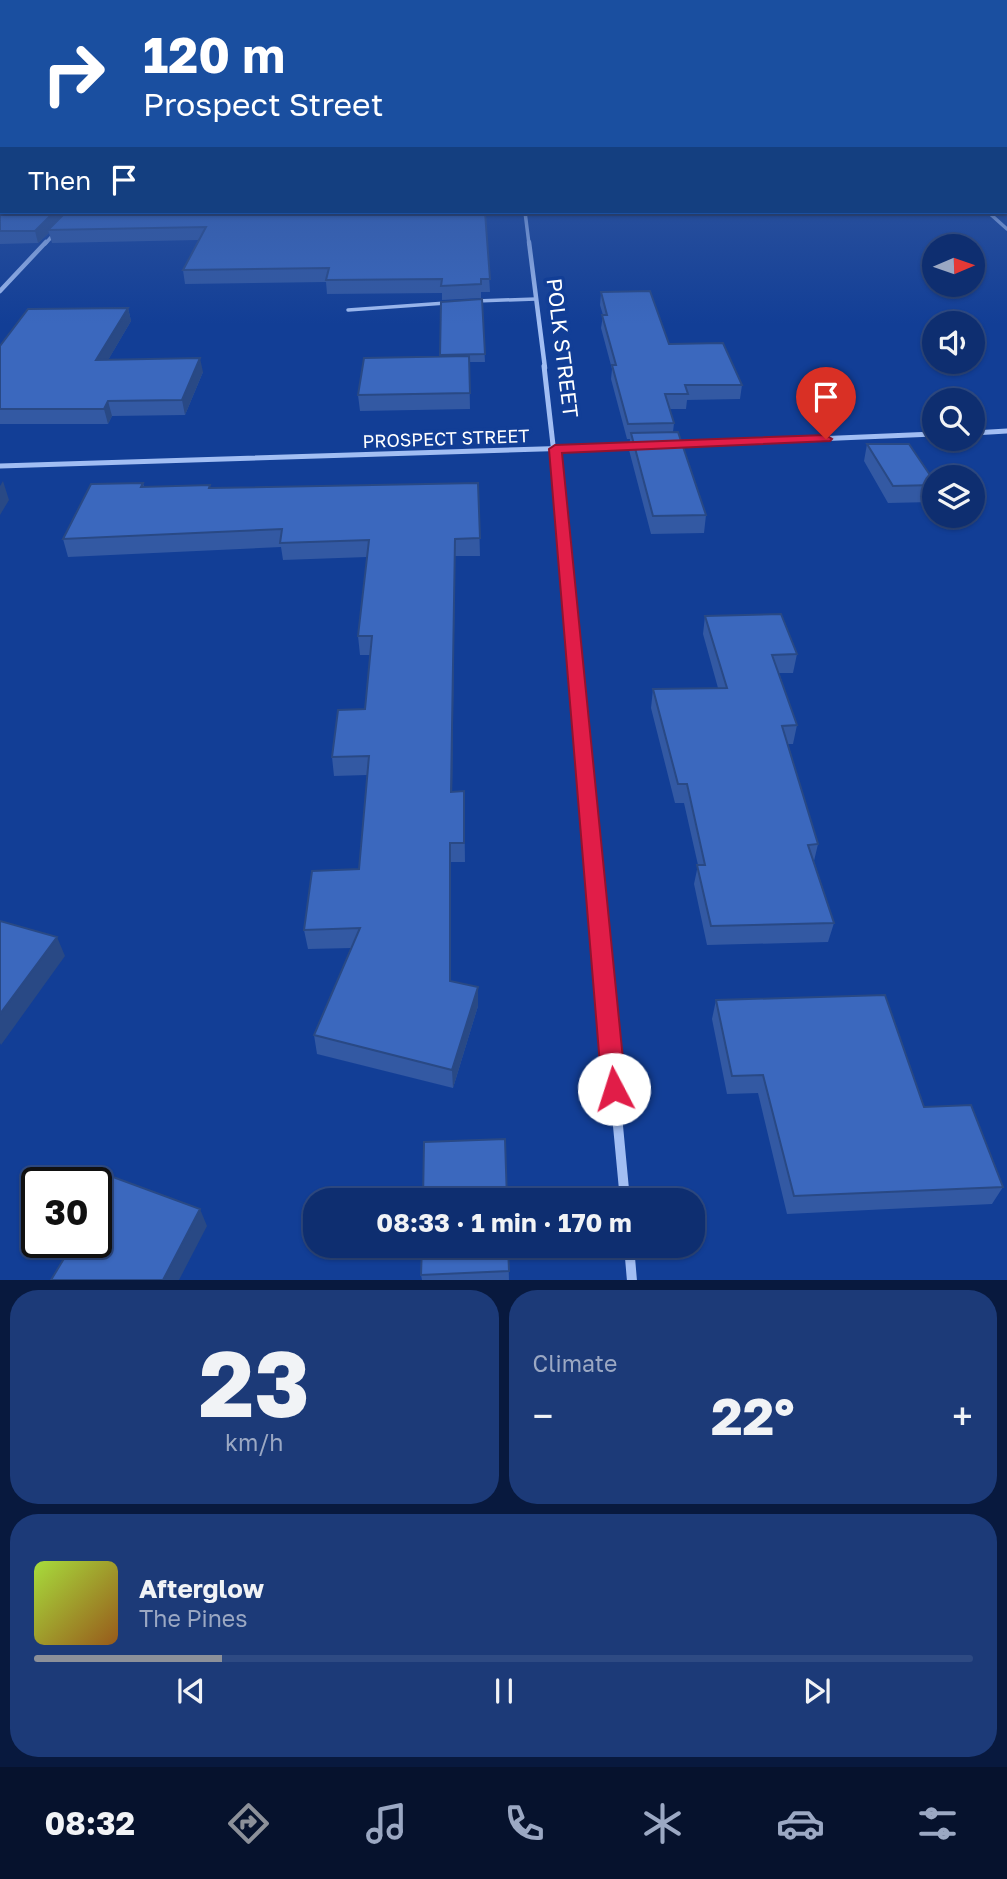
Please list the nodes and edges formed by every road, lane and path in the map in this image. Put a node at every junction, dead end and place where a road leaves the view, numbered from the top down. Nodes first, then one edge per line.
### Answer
1 (525, 214) edge
2 (990, 214) edge
3 (1007, 229) edge
4 (56, 232) edge
5 (0, 291) edge
6 (536, 299) junction
7 (471, 301) edge
8 (459, 302) edge
9 (348, 310) dead end
10 (1007, 432) edge
11 (985, 433) edge
12 (922, 434) edge
13 (663, 445) edge
14 (650, 446) edge
15 (555, 449) junction
16 (0, 466) edge
17 (624, 1188) edge
18 (630, 1258) edge
19 (632, 1280) edge

1 - 6 street, POLK STREET
2 - 3 street
4 - 5 street
6 - 7 lane
6 - 15 street, POLK STREET
8 - 9 lane
10 - 11 street
12 - 13 street
14 - 15 street, PROSPECT STREET
15 - 16 street, PROSPECT STREET
15 - 17 street, POLK STREET
18 - 19 street

